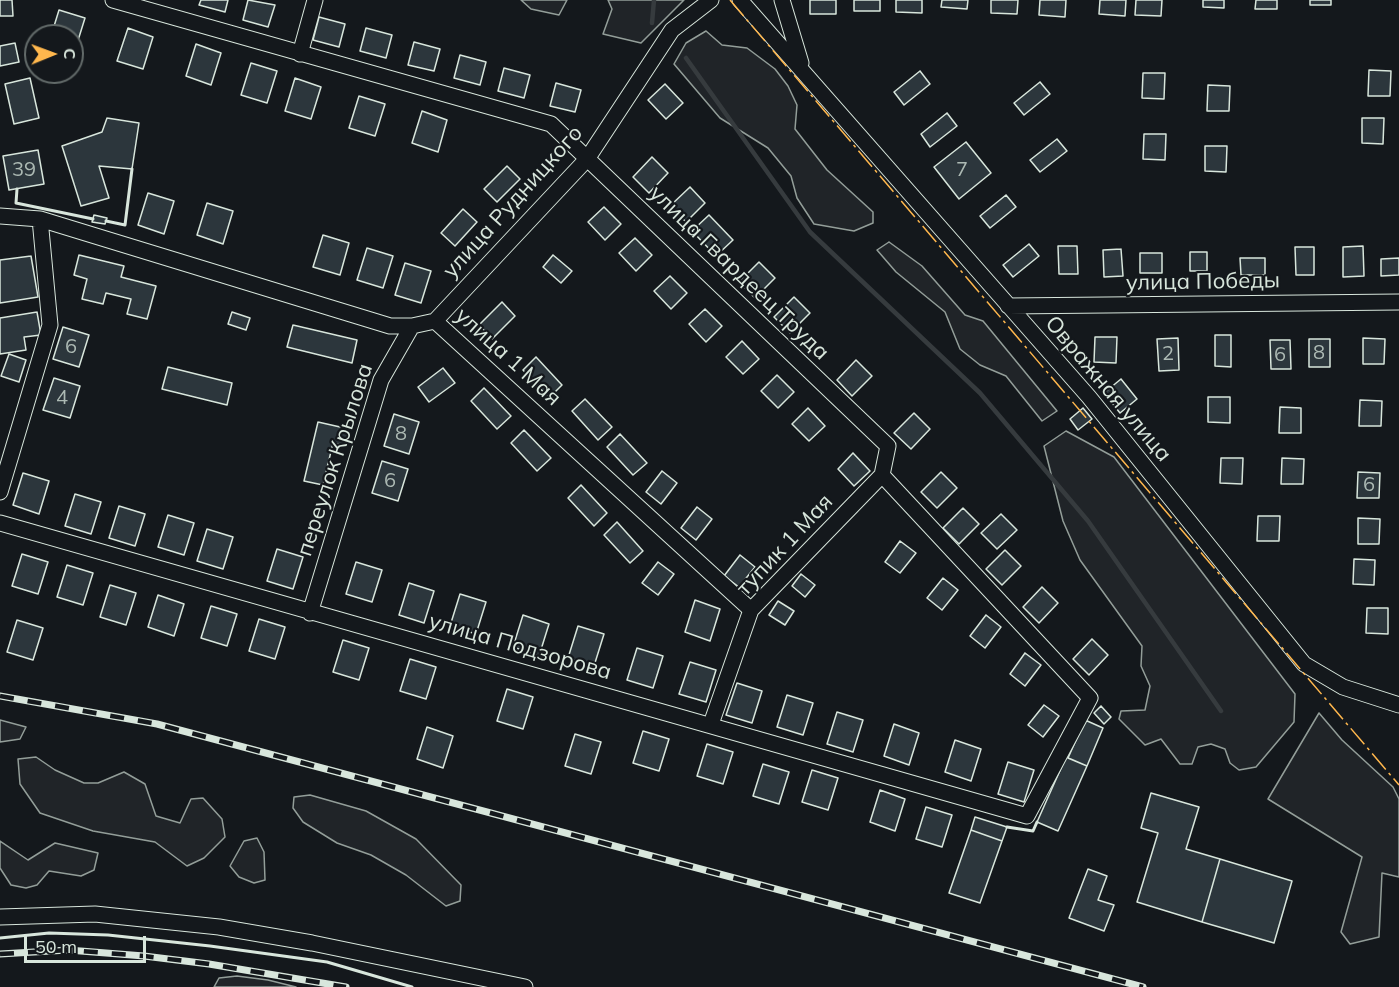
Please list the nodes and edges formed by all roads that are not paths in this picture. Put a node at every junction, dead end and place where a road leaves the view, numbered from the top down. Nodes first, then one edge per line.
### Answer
1 (113, 0) edge
2 (315, 0) edge
3 (711, 0) edge
4 (740, 0) edge
5 (782, 0) edge
6 (300, 54) junction
7 (803, 69) junction
8 (587, 159) junction
9 (0, 216) edge
10 (40, 219) junction
11 (1399, 302) edge
12 (1008, 306) junction
13 (435, 321) junction
14 (412, 326) junction
15 (882, 475) junction
16 (0, 492) edge
17 (0, 523) edge
18 (752, 610) junction
19 (310, 613) junction
20 (1399, 705) edge
21 (711, 724) junction
22 (0, 917) edge
23 (525, 987) edge

1 - 6 street, улица Гвардеец Труда
2 - 6 street
3 - 8 street, улица Рудницкого
4 - 7 street, Овражная улица
5 - 7 street, Овражная улица
6 - 8 street, улица Гвардеец Труда
7 - 12 street, Овражная улица
8 - 13 street, улица Рудницкого
8 - 15 street, улица Гвардеец Труда
9 - 10 street, улица 1 Мая
10 - 14 street, улица 1 Мая
10 - 16 street
11 - 12 street, улица Победы
12 - 20 street, Овражная улица
13 - 14 street, улица 1 Мая
13 - 18 street, улица 1 Мая
14 - 19 street, переулок Крылова
15 - 18 street, тупик 1 Мая
15 - 21 street, улица Подзорова
17 - 19 street, улица Подзорова
18 - 21 street, тупик 1 Мая
19 - 21 street, улица Подзорова
22 - 23 street

